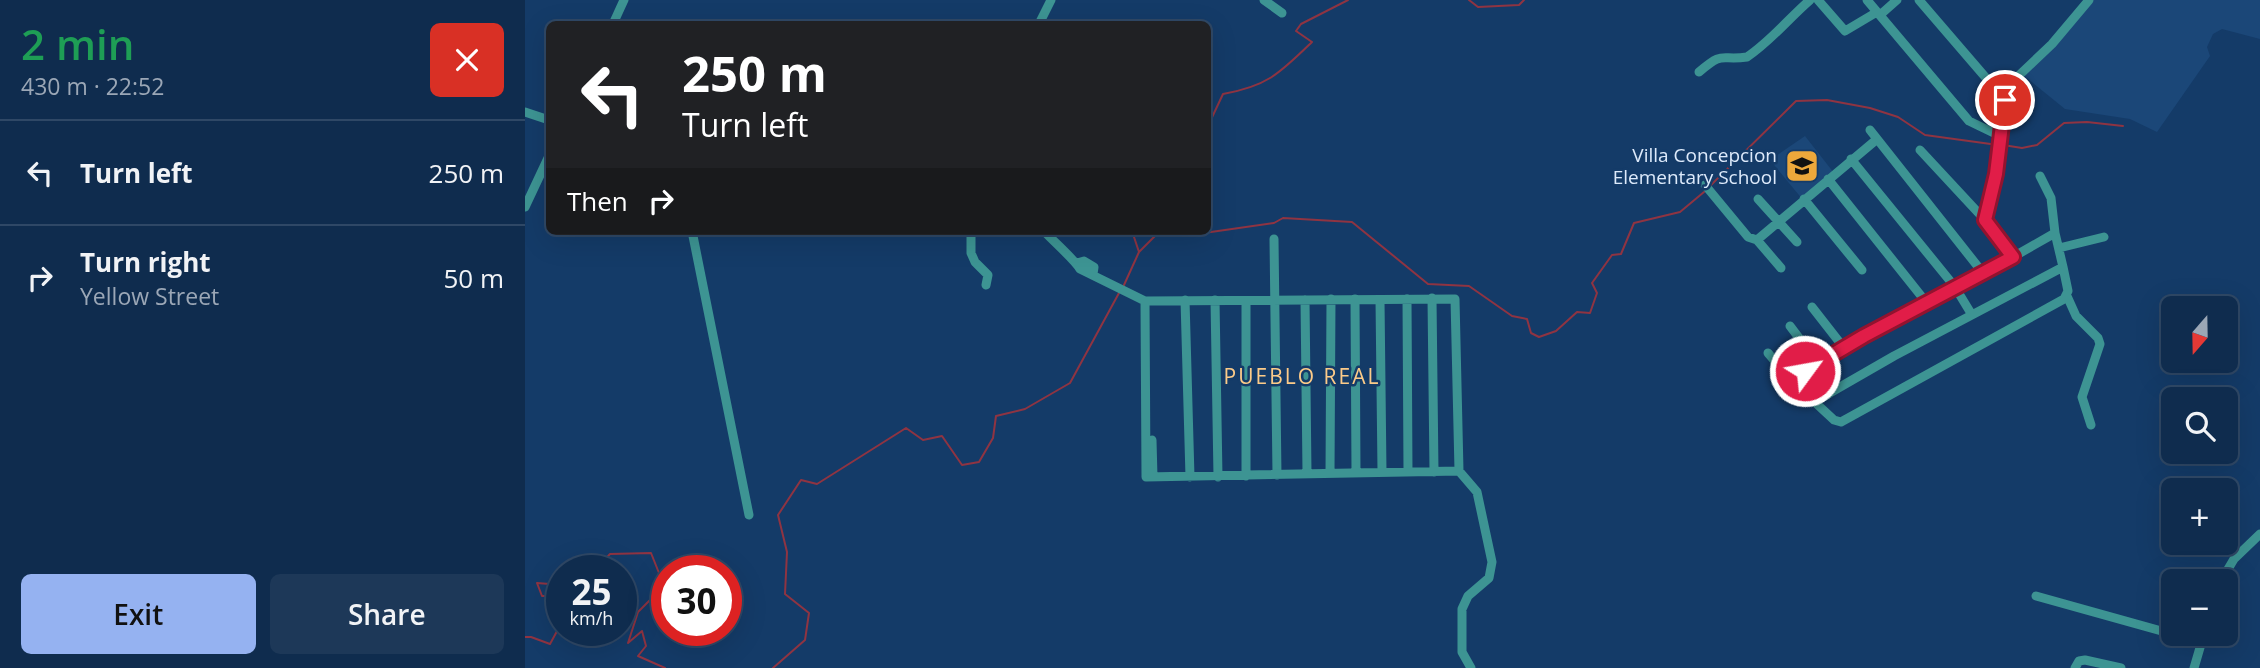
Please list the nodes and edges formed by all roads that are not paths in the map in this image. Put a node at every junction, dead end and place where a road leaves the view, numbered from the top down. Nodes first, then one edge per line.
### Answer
1 (624, 0) edge
2 (1051, 0) edge
3 (1264, 0) edge
4 (1810, 0) edge
5 (1818, 0) edge
6 (1867, 0) edge
7 (1897, 0) edge
8 (1919, 0) edge
9 (2089, 0) edge
10 (1282, 13) dead end
11 (1879, 13) junction
12 (614, 21) edge
13 (1040, 21) edge
14 (1699, 72) dead end
15 (2005, 100) junction
16 (525, 112) edge
17 (546, 119) edge
18 (1870, 130) dead end
19 (1998, 136) junction
20 (1876, 140) junction
21 (1920, 150) dead end
22 (1851, 159) junction
23 (546, 162) edge
24 (2040, 176) dead end
25 (1828, 179) junction
26 (1708, 188) dead end
27 (1758, 199) dead end
28 (1804, 199) junction
29 (525, 206) edge
30 (1779, 220) junction
31 (1985, 220) junction
32 (2055, 233) junction
33 (693, 235) edge
34 (971, 235) edge
35 (1048, 235) edge
36 (2104, 237) dead end
37 (1274, 239) dead end
38 (1757, 240) junction
39 (1797, 242) dead end
40 (2059, 248) junction
41 (2013, 257) junction
42 (2063, 267) junction
43 (1781, 268) dead end
44 (1862, 271) dead end
45 (1983, 273) junction
46 (986, 285) dead end
47 (1955, 287) junction
48 (2067, 296) junction
49 (1331, 299) junction
50 (1356, 299) junction
51 (1407, 299) junction
52 (1432, 299) junction
53 (1185, 300) junction
54 (1215, 300) junction
55 (1305, 300) junction
56 (1380, 300) junction
57 (1147, 301) junction
58 (1246, 301) junction
59 (1274, 301) junction
60 (1926, 302) junction
61 (1812, 307) dead end
62 (1972, 314) junction
63 (1790, 326) dead end
64 (1844, 348) junction
65 (1768, 353) dead end
66 (1818, 362) junction
67 (1791, 380) junction
68 (1814, 402) junction
69 (2091, 425) dead end
70 (1459, 471) junction
71 (1356, 472) junction
72 (1382, 472) junction
73 (1408, 472) junction
74 (1434, 472) junction
75 (1330, 473) junction
76 (1307, 474) junction
77 (1277, 475) junction
78 (1246, 476) junction
79 (1190, 477) junction
80 (1219, 477) junction
81 (749, 515) dead end
82 (2260, 534) edge
83 (2228, 569) edge
84 (2036, 596) dead end
85 (2161, 627) edge
86 (2201, 646) edge
87 (1471, 668) edge
88 (2075, 668) edge
89 (2121, 668) edge
90 (2194, 668) edge

1 - 12 street
2 - 13 street
3 - 10 street
4 - 14 street
5 - 11 street
6 - 11 street
7 - 11 street
8 - 15 street
9 - 15 street
11 - 19 street
15 - 19 street
16 - 17 street
18 - 20 street
19 - 31 street
20 - 22 street
20 - 45 street
21 - 31 street
22 - 25 street
22 - 47 street
23 - 29 street
24 - 32 street
25 - 28 street
25 - 60 street
26 - 38 street
27 - 30 street
28 - 30 street
28 - 44 street
30 - 38 street
30 - 39 street
31 - 41 street
32 - 40 street
32 - 41 street
33 - 81 street
34 - 46 street
35 - 57 street
36 - 40 street
37 - 59 street
38 - 43 street
40 - 42 street
41 - 45 street
42 - 48 street
42 - 62 street
45 - 47 street
47 - 60 street
47 - 62 street
48 - 68 street
48 - 69 street
49 - 50 street
49 - 55 street
49 - 75 street
50 - 56 street
50 - 71 street
51 - 52 street
51 - 56 street
51 - 73 street
52 - 70 street
52 - 74 street
53 - 54 street
53 - 57 street
53 - 79 street
54 - 58 street
54 - 80 street
55 - 59 street
55 - 76 street
56 - 72 street
57 - 79 street
58 - 59 street
58 - 78 street
59 - 77 street
60 - 64 street
61 - 64 street
62 - 68 street
63 - 66 street
64 - 66 street
65 - 67 street
66 - 67 street
67 - 68 street
70 - 74 street
70 - 87 street
71 - 72 street
71 - 75 street
72 - 73 street
73 - 74 street
75 - 76 street
76 - 77 street
77 - 78 street
78 - 80 street
79 - 80 street
82 - 83 street
84 - 85 street
86 - 90 street
88 - 89 street

